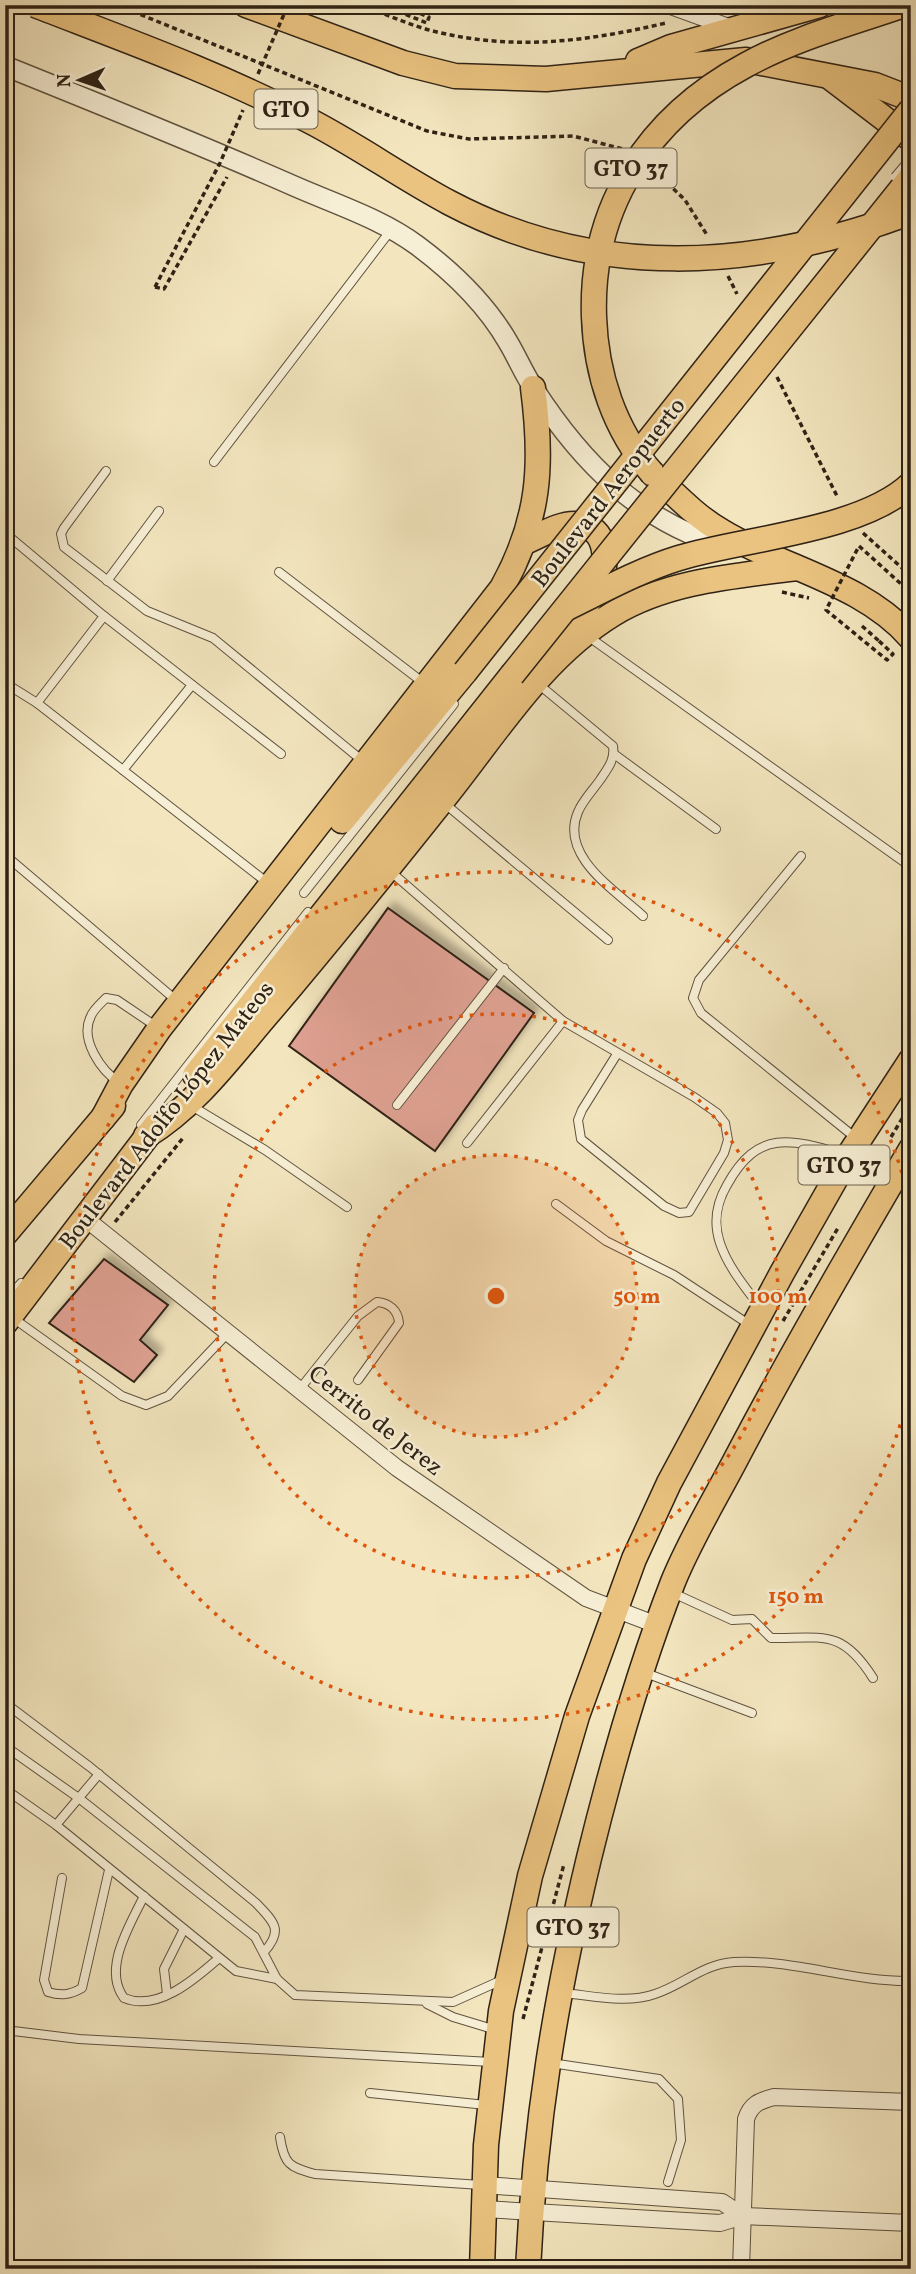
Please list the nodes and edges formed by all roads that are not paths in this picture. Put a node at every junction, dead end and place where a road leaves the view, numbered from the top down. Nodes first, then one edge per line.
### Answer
1 (35, 5) edge
2 (246, 5) edge
3 (668, 5) edge
4 (820, 5) edge
5 (904, 5) edge
6 (734, 29) junction
7 (5, 66) edge
8 (615, 71) junction
9 (826, 75) junction
10 (911, 99) edge
11 (911, 110) edge
12 (911, 130) edge
13 (904, 144) edge
14 (911, 158) edge
15 (911, 177) edge
16 (886, 189) dead end
17 (911, 211) edge
18 (839, 220) dead end
19 (861, 221) dead end
20 (391, 230) junction
21 (844, 242) dead end
22 (813, 253) dead end
23 (533, 388) junction
24 (676, 454) dead end
25 (214, 462) dead end
26 (106, 471) dead end
27 (642, 472) junction
28 (911, 484) edge
29 (613, 505) dead end
30 (159, 511) dead end
31 (595, 527) dead end
32 (5, 533) edge
33 (587, 537) dead end
34 (525, 542) junction
35 (797, 568) junction
36 (279, 572) dead end
37 (107, 581) junction
38 (561, 612) junction
39 (104, 616) junction
40 (584, 634) junction
41 (911, 638) edge
42 (536, 679) junction
43 (5, 683) edge
44 (192, 685) junction
45 (427, 686) junction
46 (457, 701) dead end
47 (37, 703) junction
48 (445, 743) dead end
49 (281, 754) dead end
50 (614, 754) junction
51 (367, 764) junction
52 (123, 770) junction
53 (442, 801) junction
54 (716, 830) dead end
55 (5, 855) edge
56 (801, 856) dead end
57 (904, 862) dead end
58 (388, 870) junction
59 (303, 881) junction
60 (271, 886) junction
61 (323, 904) joint
62 (643, 916) dead end
63 (608, 940) dead end
64 (504, 968) junction
65 (179, 1003) junction
66 (563, 1021) junction
67 (159, 1029) junction
68 (617, 1054) junction
69 (911, 1060) edge
70 (121, 1084) junction
71 (397, 1105) dead end
72 (196, 1110) junction
73 (103, 1118) junction
74 (140, 1135) junction
75 (467, 1143) dead end
76 (854, 1148) junction
77 (911, 1149) edge
78 (556, 1203) dead end
79 (347, 1207) dead end
80 (96, 1227) junction
81 (5, 1234) edge
82 (28, 1273) dead end
83 (7, 1314) edge
84 (757, 1318) junction
85 (228, 1333) junction
86 (911, 1346) edge
87 (911, 1379) edge
88 (358, 1380) dead end
89 (299, 1390) junction
90 (670, 1592) junction
91 (614, 1611) junction
92 (657, 1625) junction
93 (640, 1671) junction
94 (873, 1678) dead end
95 (5, 1703) edge
96 (752, 1713) dead end
97 (5, 1746) edge
98 (99, 1774) junction
99 (5, 1789) edge
100 (79, 1799) junction
101 (56, 1825) junction
102 (108, 1870) junction
103 (62, 1878) dead end
104 (5, 1881) edge
105 (5, 1896) edge
106 (144, 1896) junction
107 (184, 1929) junction
108 (264, 1952) junction
109 (219, 1958) junction
110 (508, 1977) junction
111 (277, 1979) junction
112 (911, 1981) edge
113 (558, 1993) junction
114 (167, 1994) junction
115 (424, 2003) junction
116 (5, 2030) edge
117 (498, 2030) junction
118 (546, 2062) junction
119 (494, 2063) junction
120 (370, 2093) dead end
121 (911, 2102) edge
122 (489, 2105) junction
123 (280, 2137) dead end
124 (668, 2182) dead end
125 (484, 2197) junction
126 (531, 2200) junction
127 (743, 2216) junction
128 (911, 2223) edge
129 (482, 2269) edge
130 (529, 2269) edge
131 (741, 2269) edge

1 - 17 main road, GTO, bridge
2 - 8 main road
3 - 6 street
4 - 6 main road
5 - 27 main road, GTO 37, bridge
6 - 8 main road
7 - 20 street
8 - 9 main road
9 - 10 main road
9 - 13 main road
11 - 59 main road, Boulevard Aeropuerto, bridge
12 - 13 lane
14 - 16 lane, bridge
15 - 38 main road, Boulevard Aeropuerto, bridge
18 - 22 lane
19 - 21 lane, bridge
20 - 23 street
20 - 25 lane
23 - 34 main road
23 - 35 street
24 - 48 lane
26 - 37 lane
27 - 29 lane
27 - 35 main road, GTO 37
28 - 38 main road, bridge
30 - 37 lane
31 - 33 lane
32 - 39 lane
34 - 42 main road
34 - 45 main road
35 - 40 main road
35 - 41 main road, GTO 37
36 - 45 lane
37 - 51 lane
38 - 61 main road, Boulevard Aeropuerto, bridge
39 - 44 lane
39 - 47 lane
40 - 42 main road
40 - 57 lane
42 - 50 lane
42 - 53 main road
43 - 47 lane
44 - 49 lane
44 - 52 lane
45 - 51 main road
46 - 59 lane
47 - 52 lane
50 - 54 lane
50 - 62 lane
51 - 60 main road
52 - 60 lane
53 - 58 main road
53 - 63 lane
55 - 65 lane
56 - 76 lane
58 - 64 lane
58 - 72 main road
59 - 73 main road, Boulevard Adolfo López Mateos
60 - 65 main road
61 - 74 main road, Boulevard Adolfo López Mateos
64 - 66 lane
64 - 71 lane
65 - 67 main road
66 - 68 lane
66 - 75 lane
67 - 70 main road
67 - 70 lane
68 - 68 lane
69 - 76 main road, GTO 37
70 - 73 main road
72 - 74 main road
72 - 79 lane
73 - 81 main road, Boulevard Adolfo López Mateos
74 - 80 main road, Boulevard Adolfo López Mateos
76 - 84 main road, GTO 37
76 - 84 lane
77 - 90 main road, GTO 37
78 - 84 lane
80 - 83 main road, Boulevard Adolfo López Mateos
80 - 85 street, Cerrito de Jerez
82 - 83 lane
83 - 85 lane
84 - 91 main road, GTO 37
85 - 89 street, Cerrito de Jerez
86 - 87 lane
88 - 89 lane
89 - 91 street, Cerrito de Jerez
90 - 92 main road, GTO 37
90 - 94 lane
91 - 92 street, Cerrito de Jerez
91 - 110 main road, GTO 37
92 - 93 main road, GTO 37
93 - 96 lane
93 - 113 main road, GTO 37
95 - 98 lane
97 - 100 lane
98 - 100 lane
98 - 108 lane
99 - 101 lane
100 - 101 lane
100 - 108 lane
101 - 102 lane
102 - 103 lane
102 - 106 lane
104 - 105 lane
106 - 107 lane
106 - 114 lane
107 - 109 lane
107 - 114 lane
108 - 111 lane
109 - 111 lane
109 - 114 lane
110 - 115 lane
110 - 117 main road, GTO 37
111 - 115 lane
112 - 113 lane
113 - 118 main road, GTO 37
115 - 117 lane
116 - 119 lane
117 - 119 main road, GTO 37
118 - 124 lane
118 - 126 main road, GTO 37
119 - 122 main road, GTO 37
120 - 122 lane
121 - 127 street
122 - 125 main road, GTO 37
123 - 125 lane
125 - 126 street
125 - 126 street
125 - 129 main road, GTO 37
126 - 127 street
126 - 127 street
126 - 130 main road, GTO 37
127 - 128 street
127 - 131 street

